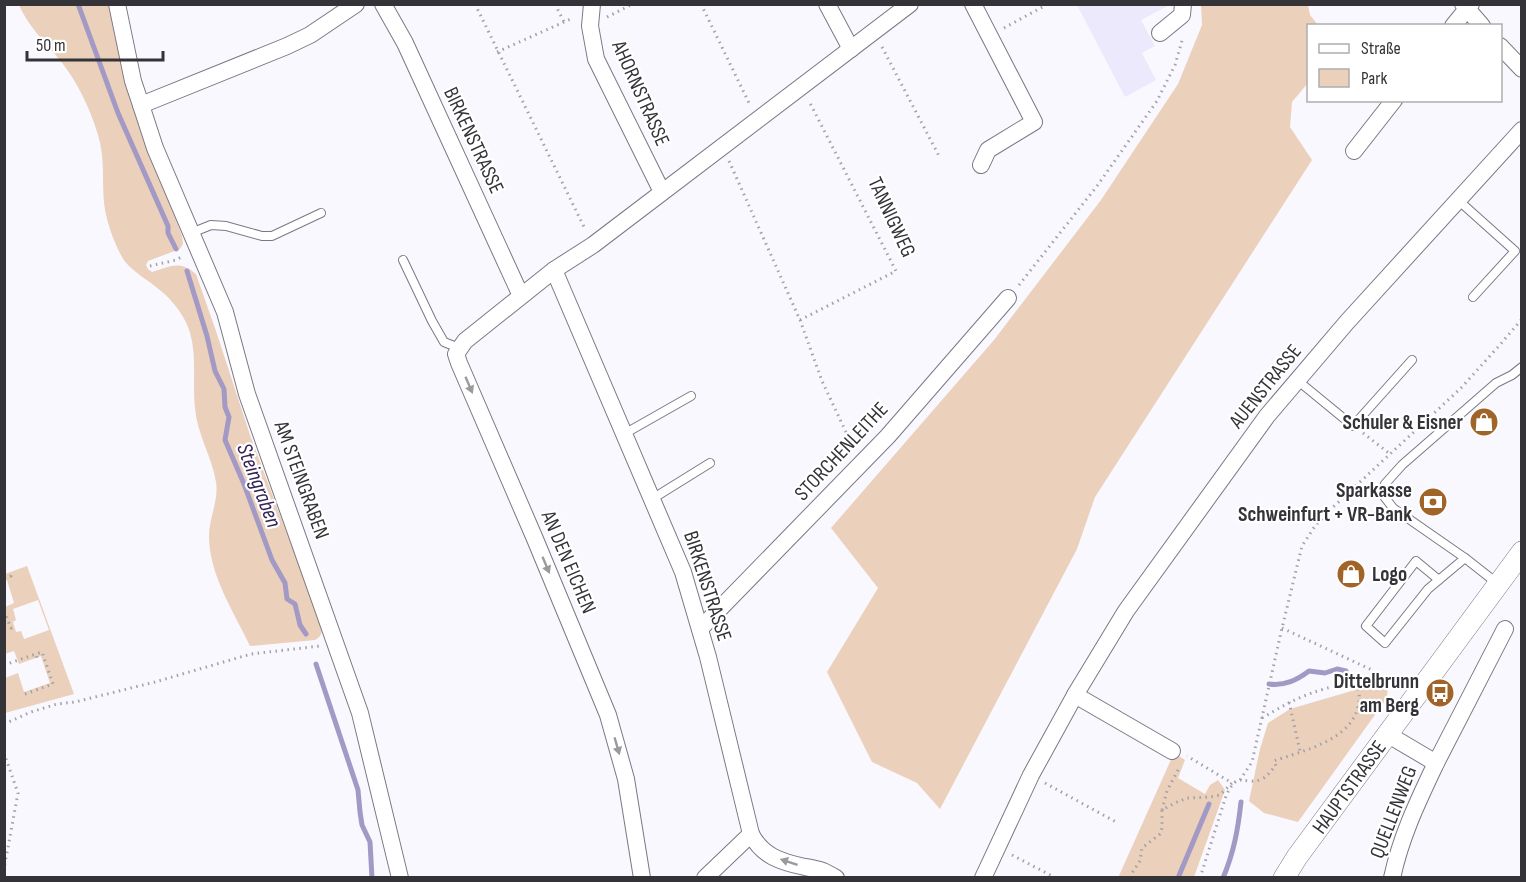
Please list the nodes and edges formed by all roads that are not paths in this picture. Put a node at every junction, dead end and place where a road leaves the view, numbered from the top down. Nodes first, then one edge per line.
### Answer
1 (117, 4) edge
2 (356, 4) edge
3 (383, 4) edge
4 (827, 4) edge
5 (910, 4) edge
6 (973, 4) edge
7 (1183, 4) edge
8 (1467, 6) edge
9 (591, 13) edge
10 (1454, 24) edge
11 (1480, 24) edge
12 (1160, 33) dead end
13 (1502, 48) edge
14 (850, 49) junction
15 (1521, 69) edge
16 (1392, 102) edge
17 (141, 105) junction
18 (1521, 130) edge
19 (1354, 151) dead end
20 (981, 165) dead end
21 (662, 192) junction
22 (1458, 200) junction
23 (321, 213) dead end
24 (190, 233) junction
25 (403, 260) dead end
26 (554, 270) junction
27 (521, 296) junction
28 (1473, 297) dead end
29 (1008, 298) dead end
30 (459, 348) junction
31 (1412, 360) dead end
32 (1521, 366) edge
33 (1297, 380) junction
34 (691, 396) dead end
35 (624, 434) junction
36 (710, 462) dead end
37 (652, 499) junction
38 (1521, 552) edge
39 (1465, 558) junction
40 (1439, 580) junction
41 (1498, 584) junction
42 (1505, 628) dead end
43 (700, 629) junction
44 (1075, 695) junction
45 (1387, 734) junction
46 (1177, 752) road end
47 (1436, 763) junction
48 (751, 834) junction
49 (400, 878) edge
50 (642, 878) edge
51 (705, 878) edge
52 (836, 878) edge
53 (983, 878) edge
54 (1284, 878) edge
55 (1392, 878) edge

1 - 17 street, AM STEINGRABEN
2 - 17 street
3 - 27 street, BIRKENSTRASSE
4 - 14 street
5 - 14 street
6 - 20 street
7 - 12 street
8 - 10 street
8 - 11 street
9 - 21 street, AHORNSTRASSE
13 - 15 street
14 - 21 street
16 - 19 street
17 - 24 street, AM STEINGRABEN
18 - 22 street, AUENSTRASSE
21 - 26 street
22 - 28 lane
22 - 33 street, AUENSTRASSE
23 - 24 lane
24 - 49 street, AM STEINGRABEN
25 - 30 lane
26 - 27 street
26 - 35 street, BIRKENSTRASSE
27 - 30 street
29 - 43 street, STORCHENLEITHE
30 -> 50 street, AN DEN EICHEN
31 - 33 lane
32 - 39 lane
33 - 44 street, AUENSTRASSE
34 - 35 lane
35 - 37 street, BIRKENSTRASSE
36 - 37 lane
37 - 43 street, BIRKENSTRASSE
38 - 41 street, HAUPTSTRASSE
39 - 40 lane
39 - 41 lane
40 - 40 lane
41 - 45 street, HAUPTSTRASSE
42 - 47 street, QUELLENWEG
43 - 48 street, BIRKENSTRASSE
44 - 46 street
44 - 53 street, AUENSTRASSE
45 - 47 street, QUELLENWEG
45 - 54 street, HAUPTSTRASSE
47 - 55 street, QUELLENWEG
48 - 51 street
52 -> 48 street, BIRKENSTRASSE

